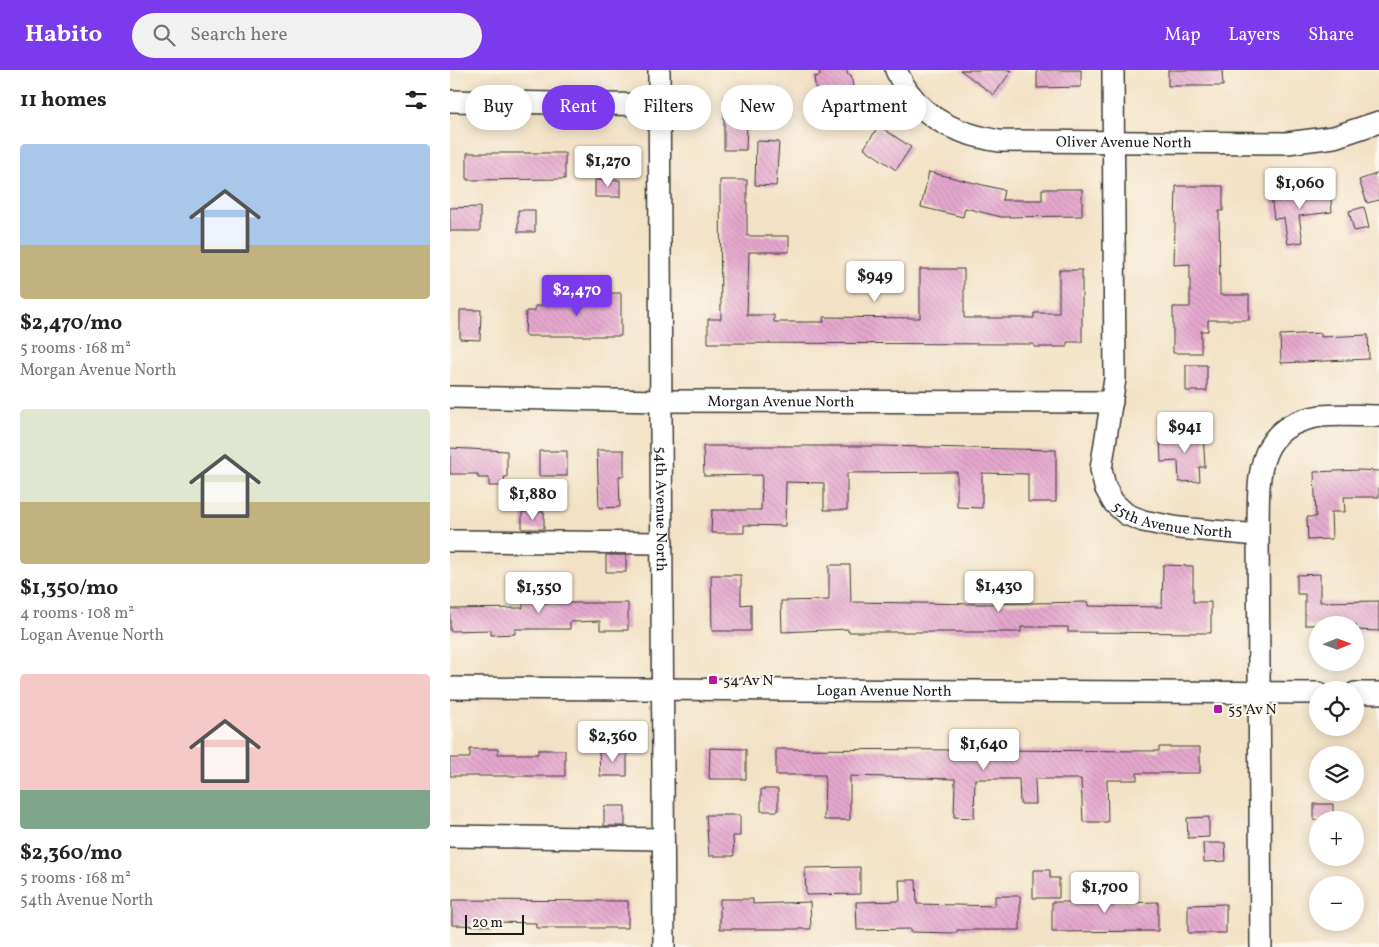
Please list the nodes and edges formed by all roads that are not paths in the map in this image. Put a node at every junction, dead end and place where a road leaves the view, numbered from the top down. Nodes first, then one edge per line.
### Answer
1 (659, 70) edge
2 (896, 70) edge
3 (1112, 70) edge
4 (659, 85) edge
5 (450, 101) edge
6 (625, 104) edge
7 (1379, 122) edge
8 (659, 130) edge
9 (1113, 142) junction
10 (450, 397) edge
11 (661, 401) junction
12 (1112, 402) junction
13 (1379, 416) edge
14 (1258, 535) junction
15 (450, 541) edge
16 (662, 543) junction
17 (450, 688) edge
18 (663, 689) junction
19 (1258, 692) junction
20 (1309, 693) edge
21 (1364, 693) edge
22 (1379, 693) edge
23 (450, 836) edge
24 (663, 839) junction
25 (664, 947) edge
26 (1261, 947) edge

1 - 4 street, 54th Avenue North
2 - 9 street, Oliver Avenue North
3 - 9 street, 55th Avenue North
5 - 6 street
7 - 9 street, Oliver Avenue North
8 - 11 street, 54th Avenue North
9 - 12 street, 55th Avenue North
10 - 11 street, Morgan Avenue North
11 - 12 street, Morgan Avenue North
11 - 16 street, 54th Avenue North
12 - 14 street, 55th Avenue North
13 - 14 street
14 - 19 street
15 - 16 street
16 - 18 street, 54th Avenue North
17 - 18 street, Logan Avenue North
18 - 19 street, Logan Avenue North
18 - 24 street, 54th Avenue North
19 - 20 street, Logan Avenue North
19 - 26 street
21 - 22 street
23 - 24 street
24 - 25 street, 54th Avenue North

